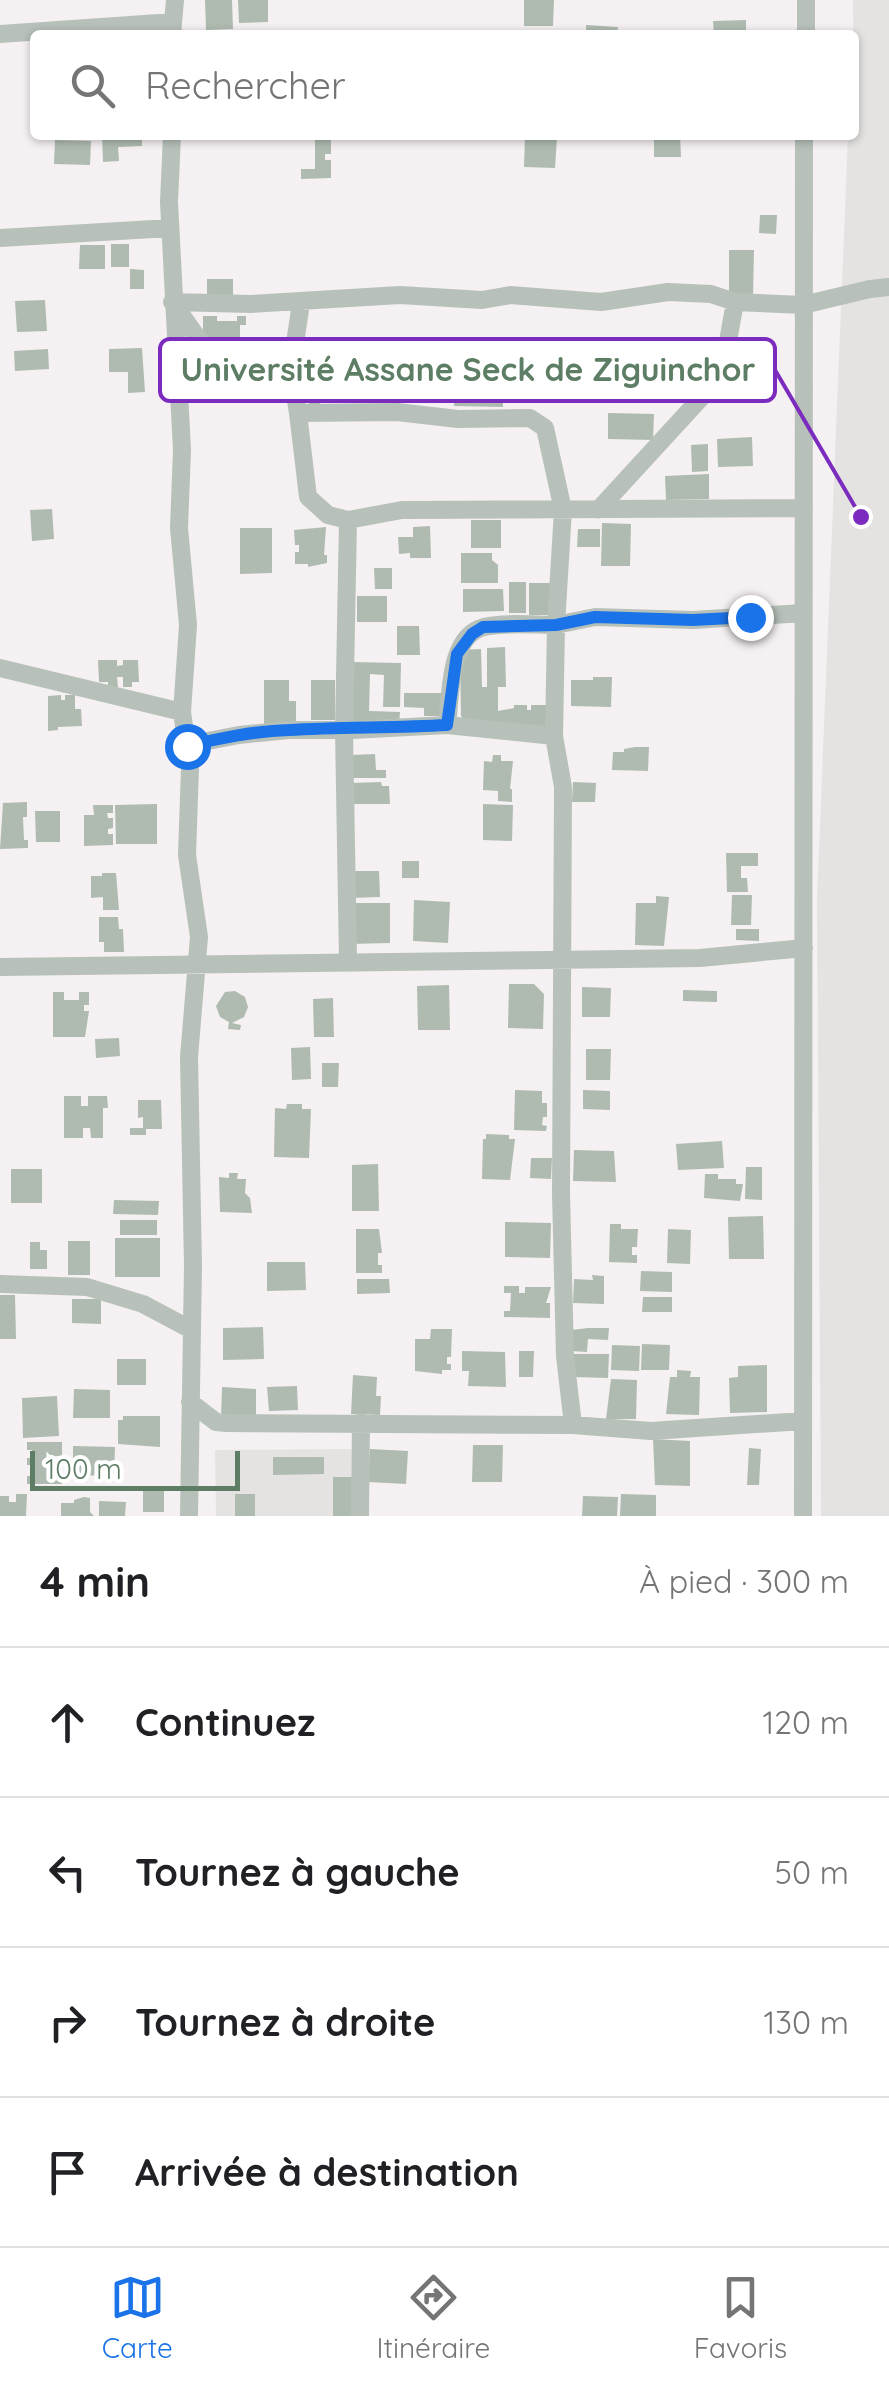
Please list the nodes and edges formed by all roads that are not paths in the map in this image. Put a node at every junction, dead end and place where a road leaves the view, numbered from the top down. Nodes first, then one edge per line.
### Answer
1 (175, 0) edge
2 (806, 0) edge
3 (172, 28) edge
4 (115, 30) edge
5 (806, 30) edge
6 (30, 33) edge
7 (0, 34) edge
8 (172, 140) edge
9 (804, 140) edge
10 (170, 228) junction
11 (0, 238) edge
12 (889, 287) edge
13 (172, 302) junction
14 (302, 302) junction
15 (735, 302) junction
16 (803, 305) junction
17 (292, 370) junction
18 (298, 413) junction
19 (804, 508) junction
20 (563, 510) junction
21 (598, 510) junction
22 (348, 520) junction
23 (803, 612) junction
24 (556, 625) junction
25 (0, 668) edge
26 (182, 712) junction
27 (447, 725) junction
28 (344, 730) junction
29 (554, 736) junction
30 (187, 746) junction
31 (804, 948) junction
32 (563, 959) junction
33 (348, 960) junction
34 (198, 964) junction
35 (0, 967) edge
36 (0, 1284) edge
37 (190, 1329) junction
38 (190, 1402) junction
39 (803, 1421) junction
40 (361, 1422) junction
41 (573, 1425) junction
42 (189, 1516) edge
43 (360, 1516) edge
44 (803, 1516) edge

1 - 3 street
2 - 5 street
3 - 4 street
6 - 7 street
8 - 10 street
9 - 16 street
10 - 11 street
10 - 13 street
12 - 16 street
13 - 14 street
13 - 17 street
13 - 26 street
14 - 15 street
14 - 17 street
15 - 16 street
15 - 21 street
16 - 19 street
17 - 18 street
18 - 20 street
18 - 22 street
19 - 21 street
19 - 23 street
20 - 21 street
20 - 22 street
20 - 24 street
22 - 28 street
23 - 24 street
23 - 31 street
24 - 27 street
24 - 29 street
25 - 26 street
26 - 30 street
27 - 28 street
27 - 29 street
28 - 30 street
28 - 33 street
29 - 32 street
30 - 34 street
31 - 32 street
31 - 39 street
32 - 33 street
32 - 41 street
33 - 34 street
34 - 35 street
34 - 37 street
36 - 37 street
37 - 38 street
38 - 40 street
38 - 42 street
39 - 41 street
39 - 44 street
40 - 41 street
40 - 43 street

